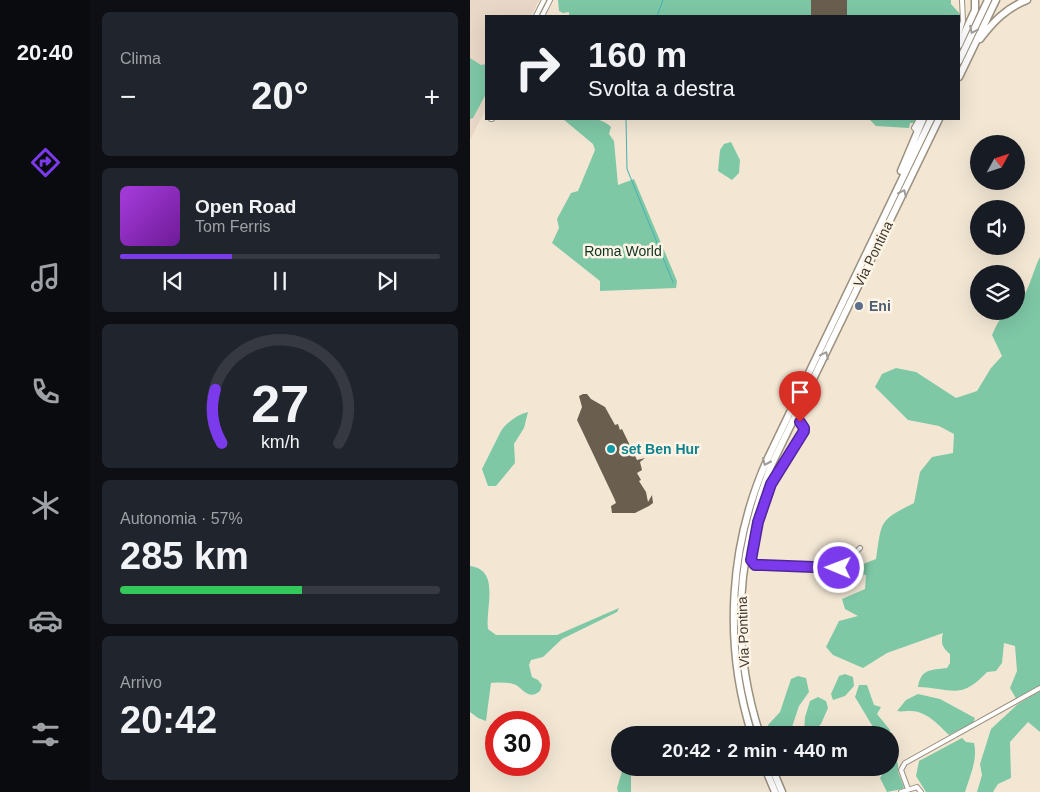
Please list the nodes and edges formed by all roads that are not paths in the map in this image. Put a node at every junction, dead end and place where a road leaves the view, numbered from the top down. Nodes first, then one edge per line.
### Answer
1 (544, 0) edge
2 (550, 0) edge
3 (962, 0) edge
4 (975, 0) edge
5 (988, 0) edge
6 (996, 0) edge
7 (1027, 0) edge
8 (536, 15) edge
9 (542, 15) edge
10 (960, 30) edge
11 (960, 42) edge
12 (972, 50) junction
13 (960, 59) edge
14 (960, 75) edge
15 (918, 120) edge
16 (922, 120) edge
17 (931, 120) edge
18 (939, 120) edge
19 (917, 131) junction
20 (874, 236) junction
21 (795, 419) junction
22 (860, 548) dead end
23 (1040, 688) edge
24 (750, 726) edge
25 (757, 726) edge
26 (768, 776) edge
27 (775, 776) edge
28 (908, 790) junction
29 (774, 792) edge
30 (782, 792) edge
31 (901, 792) edge
32 (921, 792) edge

1 - 8 street
2 - 9 street
3 - 10 street
4 - 11 highway
5 -> 13 highway
6 - 12 highway
7 - 12 highway
12 - 14 highway
15 - 19 street
16 - 19 highway
17 - 20 highway, Via Pontina
21 -> 18 highway, Via Pontina
19 - 20 highway
20 -> 24 highway, Via Pontina
21 - 22 street
21 - 25 highway, Via Pontina
23 - 28 street
26 - 29 highway
27 - 30 highway
28 - 31 street
28 - 32 street

